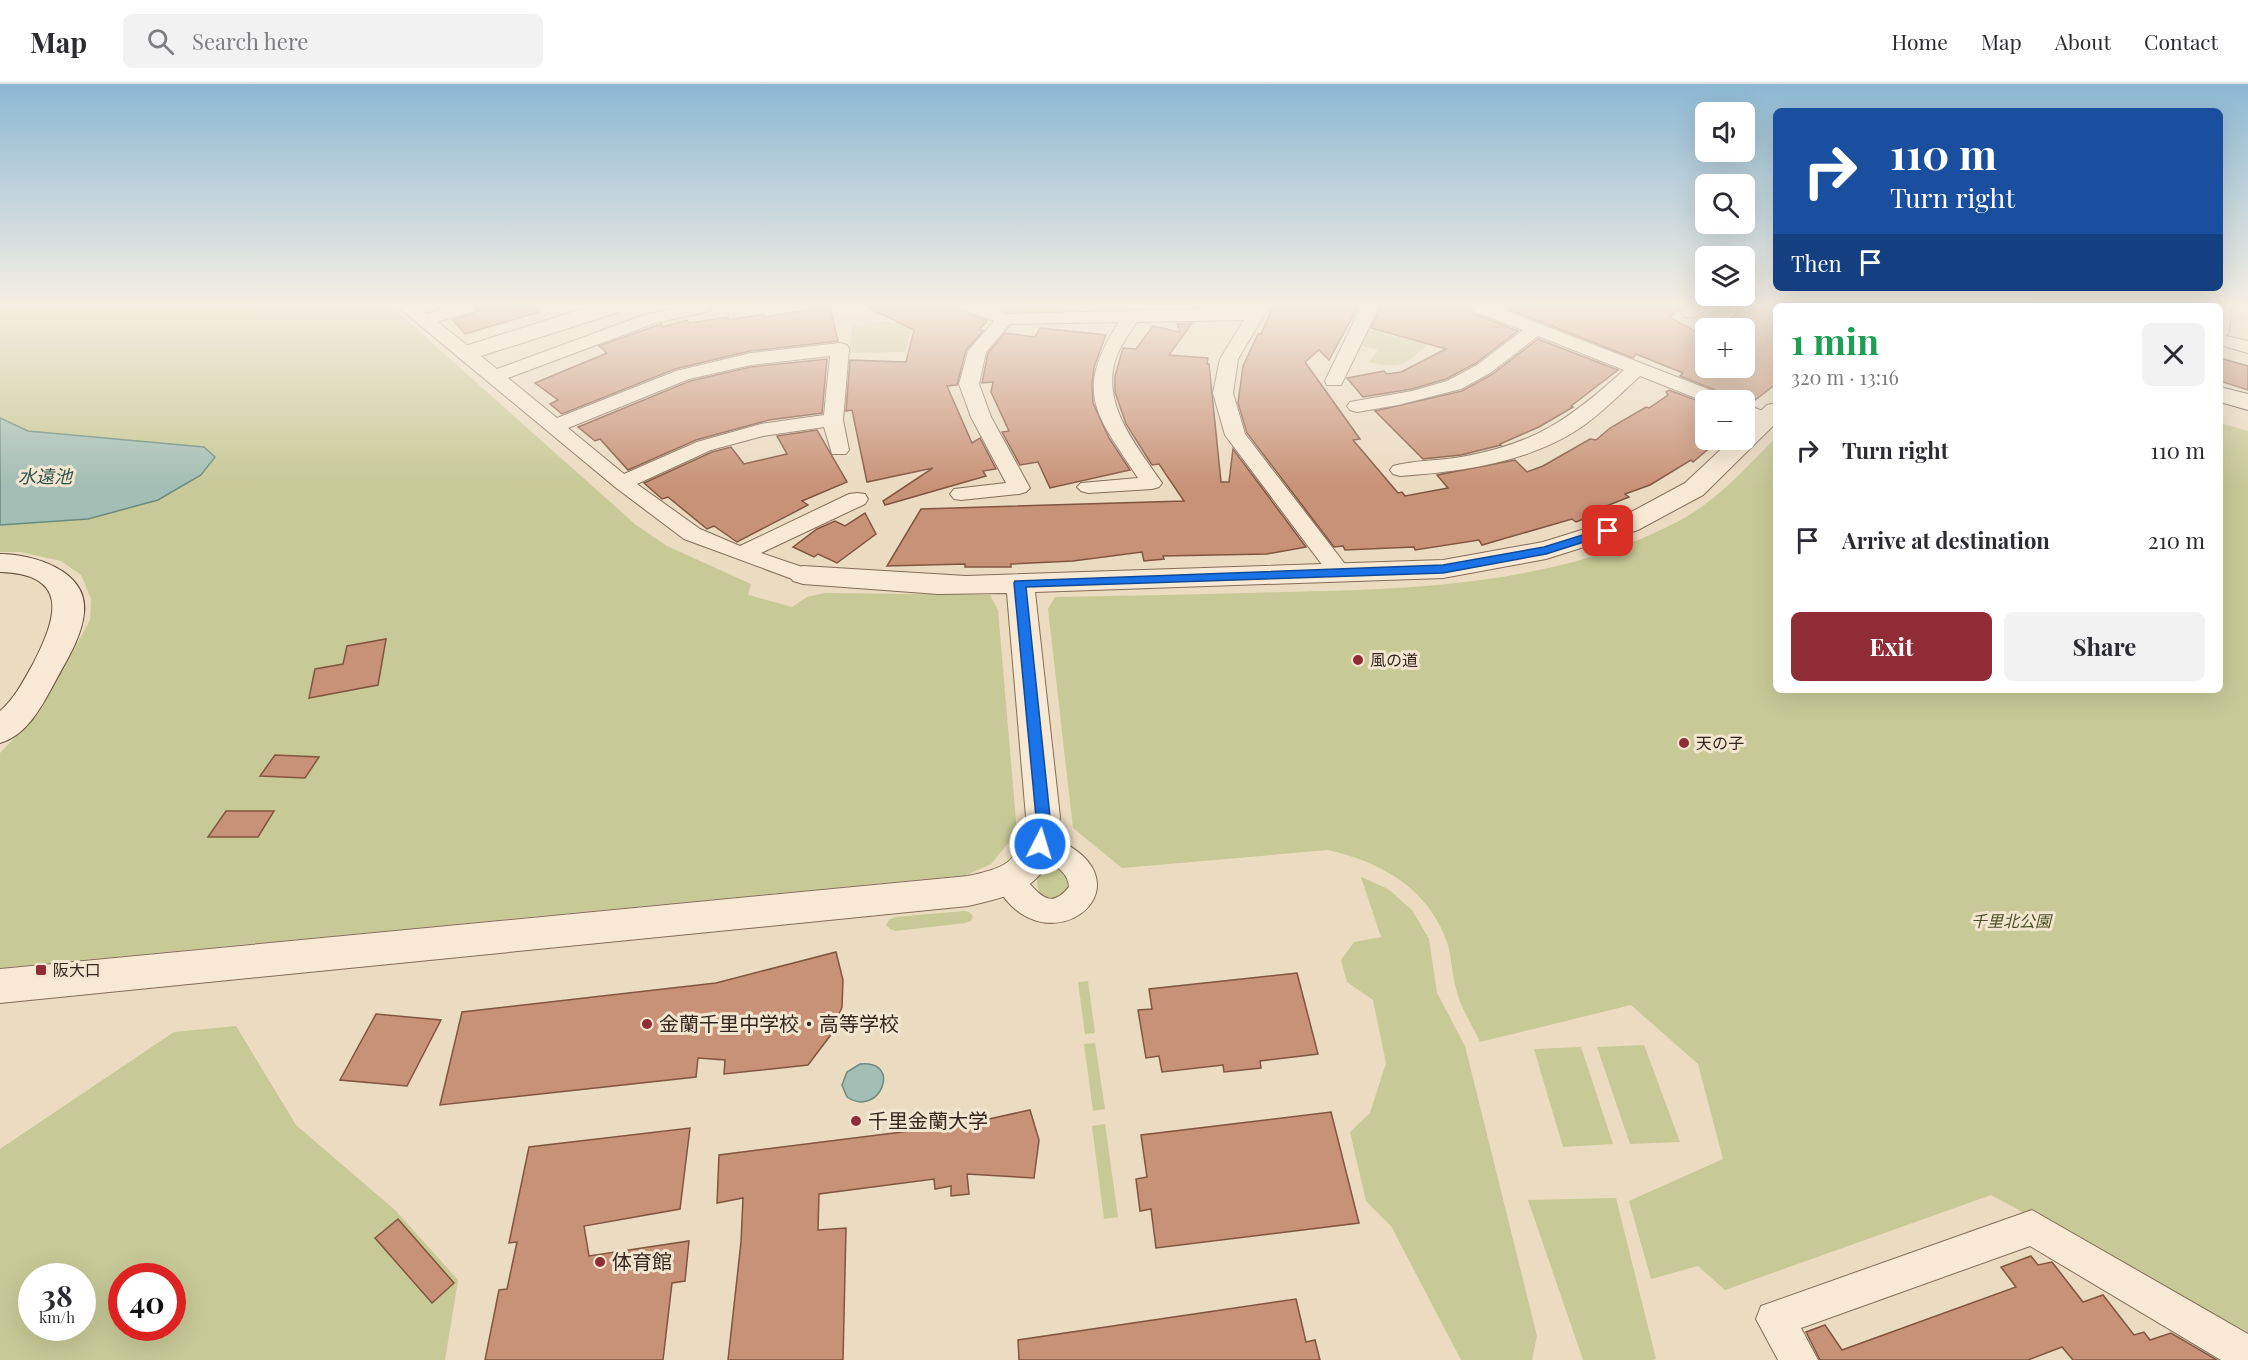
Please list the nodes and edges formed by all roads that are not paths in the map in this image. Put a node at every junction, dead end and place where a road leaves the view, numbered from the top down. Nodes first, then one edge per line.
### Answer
1 (483, 367) edge
2 (521, 367) edge
3 (719, 367) edge
4 (838, 367) edge
5 (973, 367) edge
6 (1105, 367) edge
7 (1228, 367) edge
8 (1341, 367) edge
9 (1485, 367) edge
10 (1630, 367) edge
11 (1636, 369) junction
12 (495, 376) junction
13 (1334, 381) dead end
14 (1695, 391) edge
15 (2223, 395) edge
16 (2248, 402) edge
17 (1357, 406) dead end
18 (1763, 413) edge
19 (833, 420) junction
20 (555, 426) junction
21 (839, 450) dead end
22 (1400, 470) dead end
23 (622, 483) junction
24 (1088, 487) dead end
25 (960, 494) dead end
26 (857, 499) dead end
27 (741, 554) junction
28 (0, 563) edge
29 (1340, 573) junction
30 (803, 575) joint
31 (1020, 583) junction
32 (0, 731) edge
33 (1040, 844) junction
34 (1008, 881) junction
35 (0, 986) edge
36 (2248, 1354) edge
37 (1798, 1360) edge

1 - 12 street
2 - 12 street
3 - 20 street
4 - 19 street
5 - 25 street
6 - 24 street
7 - 29 street
8 - 13 street
9 - 17 street
10 - 11 street
11 - 14 street
11 - 22 street
12 - 20 street
15 - 16 main road
18 - 29 street
19 - 21 street
19 - 23 street
20 - 23 street
23 - 27 street
26 - 27 street
27 - 30 street
28 - 32 main road
29 - 31 street
30 - 31 street
31 - 33 street
33 - 34 street
33 - 34 street
34 - 35 street
36 - 37 street

